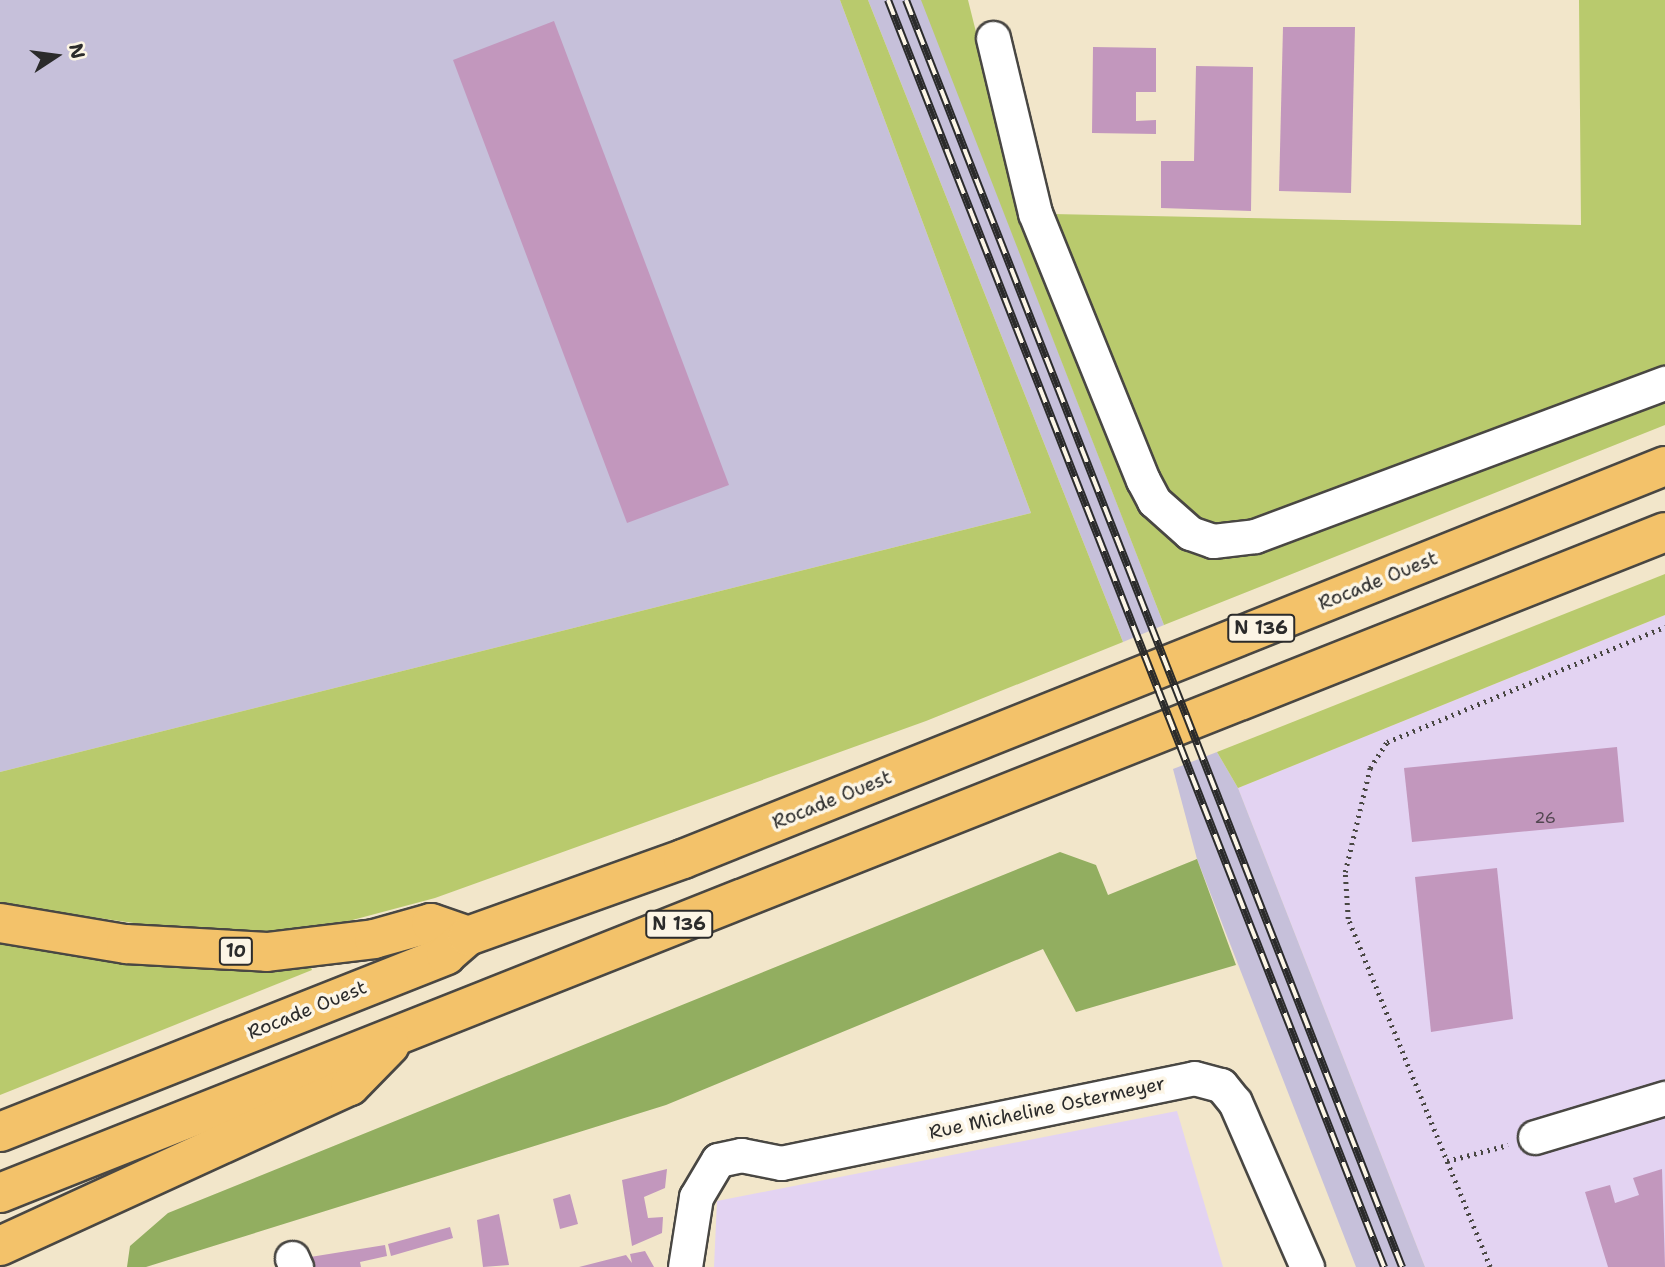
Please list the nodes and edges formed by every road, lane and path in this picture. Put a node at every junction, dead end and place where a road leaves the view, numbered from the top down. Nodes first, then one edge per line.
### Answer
1 (993, 38) dead end
2 (1665, 383) edge
3 (1665, 466) edge
4 (1665, 532) edge
5 (1665, 627) edge
6 (0, 923) edge
7 (468, 936) junction
8 (399, 1035) junction
9 (1665, 1098) edge
10 (0, 1132) edge
11 (1535, 1137) joint
12 (1447, 1161) junction
13 (0, 1193) edge
14 (0, 1246) edge
15 (685, 1267) edge
16 (1307, 1267) edge
17 (1490, 1267) edge

1 - 2 street
3 - 7 highway, Rocade Ouest / N 136
4 - 8 highway, N 136
5 - 12 path
6 - 7 highway, 10
7 - 10 highway, Rocade Ouest / N 136
8 - 13 highway, N 136
8 - 14 highway
9 - 11 street
11 - 12 path
12 - 17 path
15 - 16 street, Rue Micheline Ostermeyer

